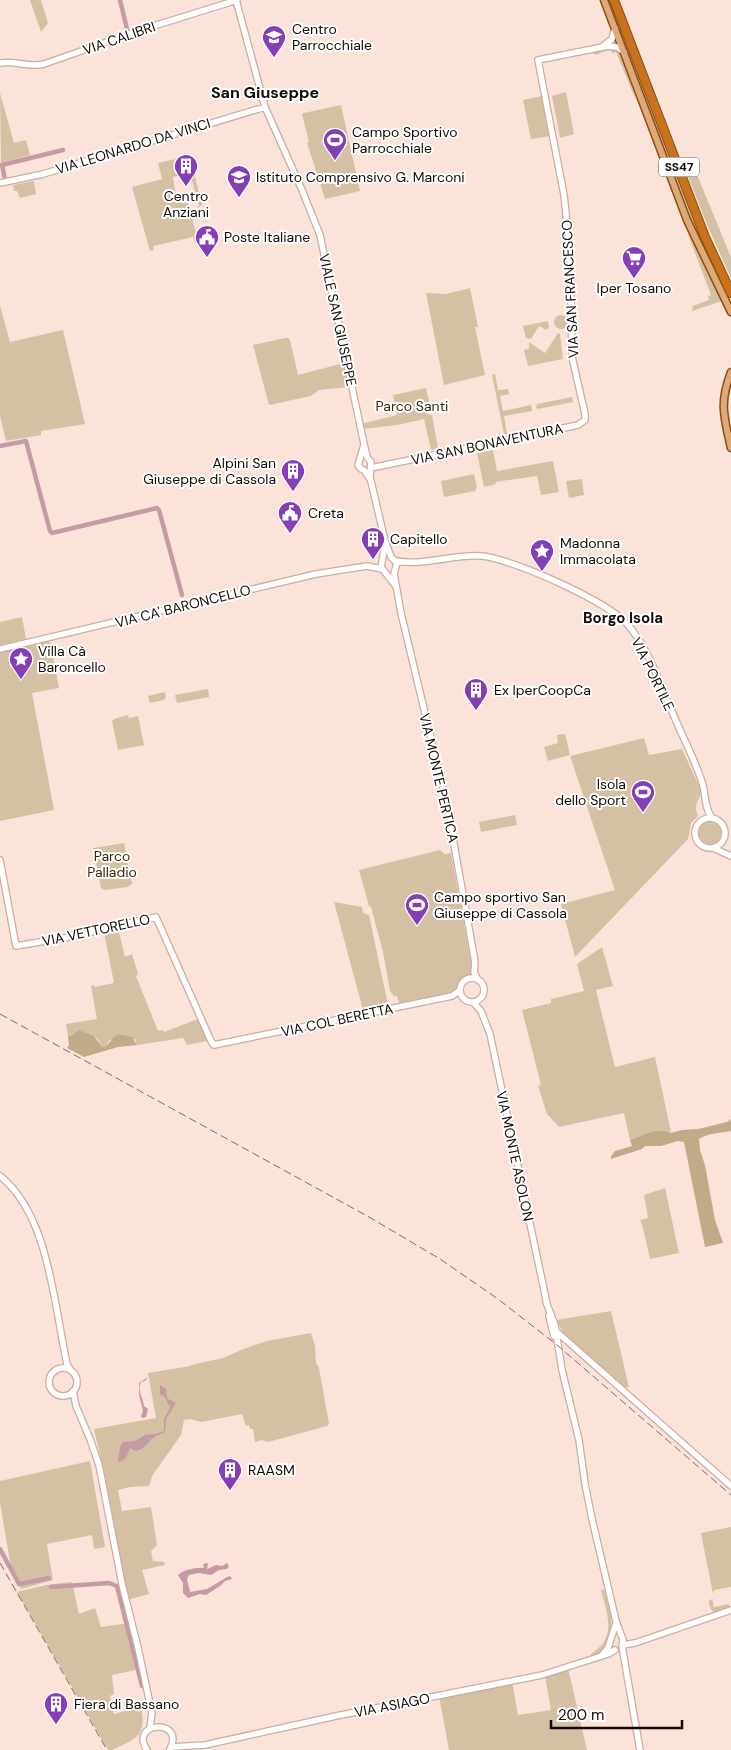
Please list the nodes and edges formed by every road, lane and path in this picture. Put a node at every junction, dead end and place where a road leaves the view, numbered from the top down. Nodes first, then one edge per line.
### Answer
1 (236, 0) edge
2 (604, 0) edge
3 (614, 0) edge
4 (619, 0) edge
5 (615, 28) junction
6 (620, 40) junction
7 (610, 44) junction
8 (624, 52) junction
9 (0, 63) edge
10 (265, 106) junction
11 (0, 183) edge
12 (731, 284) edge
13 (731, 293) edge
14 (731, 312) edge
15 (731, 372) edge
16 (578, 425) joint
17 (731, 448) edge
18 (366, 459) junction
19 (396, 462) junction
20 (368, 469) junction
21 (385, 541) junction
22 (394, 559) junction
23 (382, 560) junction
24 (410, 563) junction
25 (367, 566) junction
26 (396, 570) junction
27 (384, 571) junction
28 (396, 586) junction
29 (0, 649) edge
30 (706, 804) junction
31 (712, 818) junction
32 (702, 820) junction
33 (723, 841) junction
34 (713, 848) junction
35 (729, 855) edge
36 (0, 860) edge
37 (474, 972) junction
38 (471, 979) junction
39 (478, 980) junction
40 (460, 990) junction
41 (452, 996) junction
42 (462, 997) junction
43 (480, 999) junction
44 (473, 1002) junction
45 (481, 1011) junction
46 (213, 1044) joint
47 (0, 1176) edge
48 (552, 1321) junction
49 (559, 1341) junction
50 (568, 1342) junction
51 (66, 1359) junction
52 (58, 1369) junction
53 (71, 1371) junction
54 (73, 1391) junction
55 (63, 1396) junction
56 (76, 1406) junction
57 (731, 1486) edge
58 (731, 1610) edge
59 (616, 1621) junction
60 (611, 1640) junction
61 (620, 1645) junction
62 (600, 1656) junction
63 (152, 1713) junction
64 (161, 1726) junction
65 (150, 1728) junction
66 (173, 1740) junction
67 (183, 1746) junction
68 (144, 1749) edge
69 (170, 1749) edge
70 (640, 1750) edge

1 - 9 main road, VIA CALIBRI
1 - 10 main road, VIALE SAN GIUSEPPE
2 - 5 main road
3 - 13 highway, SS47
4 - 12 highway, SS47
5 - 6 main road
5 - 7 main road
6 - 7 main road
6 - 8 main road
7 - 8 main road
7 - 16 main road, VIA SAN FRANCESCO
8 - 14 main road
10 - 11 main road, VIA LEONARDO DA VINCI
10 - 18 main road, VIALE SAN GIUSEPPE
15 - 17 main road
16 - 19 main road, VIA SAN BONAVENTURA
18 - 19 main road, VIA SAN BONAVENTURA
18 - 20 main road, VIALE SAN GIUSEPPE
18 - 20 main road, VIALE SAN GIUSEPPE
19 - 20 main road, VIA SAN BONAVENTURA
20 - 21 main road, VIALE SAN GIUSEPPE
21 - 22 main road, VIALE SAN GIUSEPPE
21 - 23 main road, VIALE SAN GIUSEPPE
22 - 23 main road, VIA CA' BARONCELLO
22 - 24 main road, VIA PORTILE
22 - 26 main road, VIA MONTE PERTICA
23 - 25 main road, VIA CA' BARONCELLO
23 - 27 main road, VIALE SAN GIUSEPPE
24 - 26 main road, VIA PORTILE
24 - 30 main road, VIA PORTILE
25 - 27 main road, VIA CA' BARONCELLO
25 - 29 main road, VIA CA' BARONCELLO
26 - 27 main road, VIA PORTILE
26 - 28 main road, VIA MONTE PERTICA
27 - 28 main road, VIA MONTE PERTICA
28 - 37 main road, VIA MONTE PERTICA
30 - 31 main road, VIA PORTILE
30 - 32 main road, VIA PORTILE
31 - 32 main road
31 - 33 main road
32 - 34 main road
33 - 34 main road
33 - 35 main road
34 - 35 main road
36 - 46 main road, VIA VETTORELLO
37 - 38 main road, VIA MONTE PERTICA
37 - 39 main road, VIA MONTE PERTICA
38 - 39 main road
38 - 40 main road
39 - 43 main road
40 - 41 main road, VIA COL BERETTA
40 - 42 main road
41 - 42 main road
41 - 46 main road, VIA COL BERETTA
42 - 44 main road
43 - 44 main road
43 - 45 main road, VIA MONTE ASOLON
44 - 45 main road, VIA MONTE ASOLON
45 - 48 main road, VIA MONTE ASOLON
47 - 51 main road
48 - 49 main road, VIA MONTE ASOLON
48 - 49 main road, VIA MONTE ASOLON
48 - 50 main road
49 - 50 main road
49 - 59 main road, VIA MONTE ASOLON
50 - 57 main road
51 - 52 main road
51 - 53 main road
52 - 53 main road
52 - 55 main road
53 - 54 main road
54 - 55 main road
54 - 56 main road
55 - 56 main road
56 - 63 main road
58 - 61 main road
59 - 60 main road, VIA MONTE ASOLON
59 - 61 main road, VIA MONTE ASOLON
60 - 61 main road
60 - 61 main road
60 - 62 main road
61 - 62 main road, VIA ASIAGO
61 - 70 main road
62 - 67 main road, VIA ASIAGO
63 - 64 main road
63 - 65 main road
64 - 65 main road
64 - 66 main road
65 - 68 main road
66 - 67 main road
66 - 69 main road, VIA ASIAGO
67 - 69 main road, VIA ASIAGO

